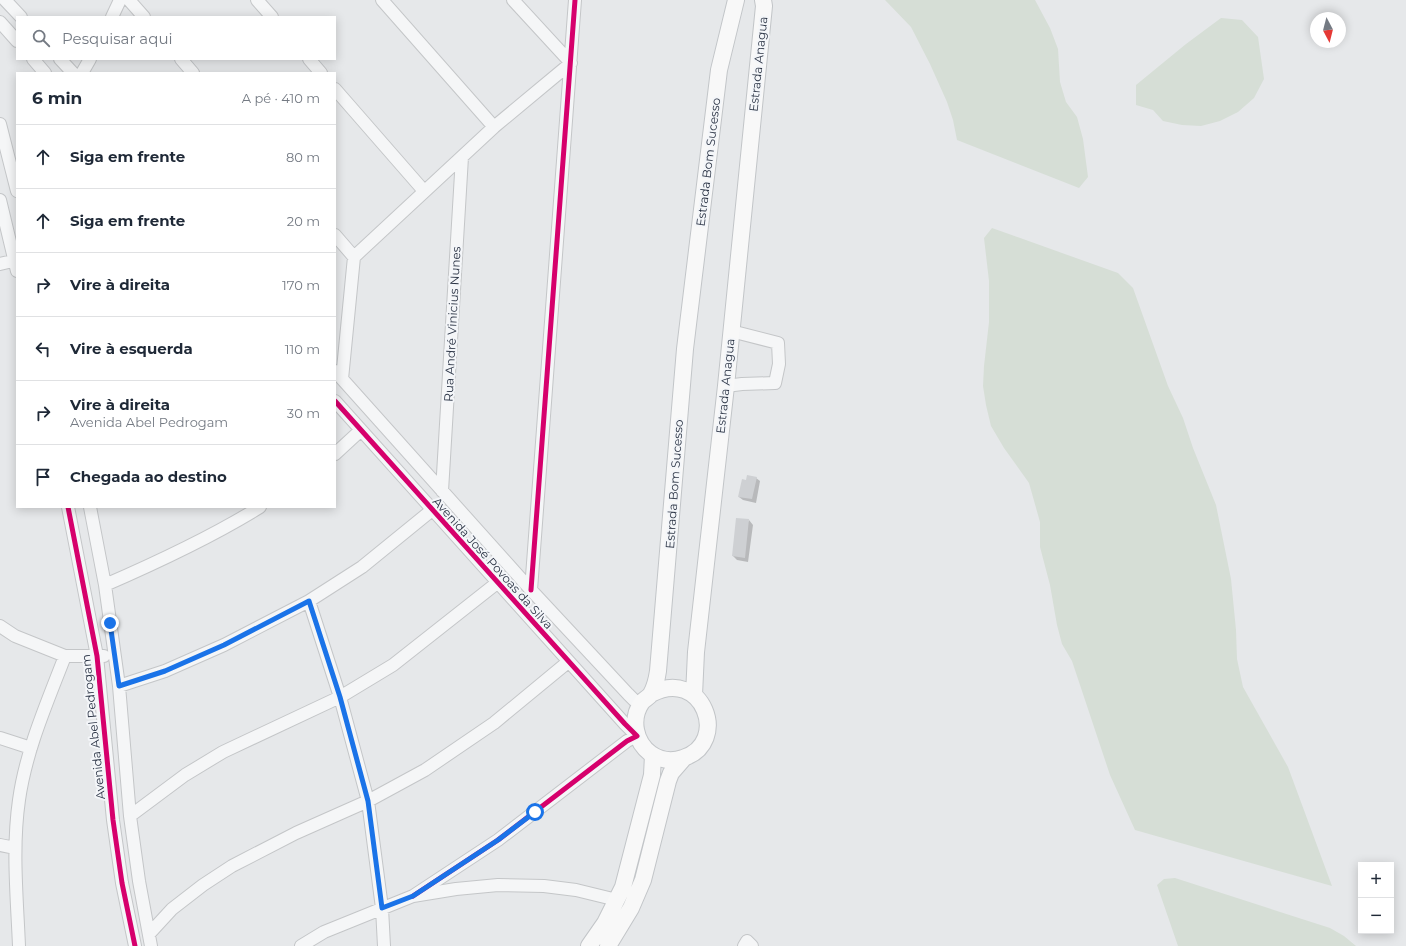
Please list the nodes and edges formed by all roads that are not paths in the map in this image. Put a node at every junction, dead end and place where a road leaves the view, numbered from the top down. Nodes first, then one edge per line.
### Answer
1 (6, 0) edge
2 (120, 0) edge
3 (129, 0) edge
4 (257, 0) edge
5 (382, 0) edge
6 (513, 0) edge
7 (575, 0) edge
8 (736, 0) edge
9 (763, 0) edge
10 (20, 16) edge
11 (112, 16) edge
12 (143, 16) edge
13 (271, 16) edge
14 (0, 22) edge
15 (16, 40) edge
16 (34, 60) edge
17 (61, 60) edge
18 (89, 60) edge
19 (182, 60) edge
20 (310, 60) edge
21 (571, 63) junction
22 (44, 72) edge
23 (72, 72) edge
24 (83, 72) edge
25 (192, 72) edge
26 (320, 72) edge
27 (336, 90) edge
28 (0, 124) edge
29 (494, 127) junction
30 (462, 157) junction
31 (16, 187) edge
32 (424, 191) junction
33 (0, 200) edge
34 (336, 236) edge
35 (354, 257) junction
36 (0, 264) edge
37 (16, 264) edge
38 (731, 331) junction
39 (339, 375) edge
40 (726, 386) junction
41 (336, 402) edge
42 (361, 430) junction
43 (336, 453) edge
44 (442, 491) junction
45 (68, 508) edge
46 (90, 508) edge
47 (258, 508) edge
48 (432, 510) junction
49 (497, 583) junction
50 (105, 585) junction
51 (531, 590) junction
52 (309, 601) junction
53 (0, 626) edge
54 (65, 656) junction
55 (97, 656) junction
56 (115, 657) junction
57 (568, 662) junction
58 (119, 686) junction
59 (694, 695) junction
60 (340, 697) junction
61 (646, 699) junction
62 (637, 736) junction
63 (0, 738) edge
64 (105, 745) junction
65 (124, 745) junction
66 (30, 748) junction
67 (653, 755) junction
68 (684, 758) junction
69 (368, 801) junction
70 (642, 815) junction
71 (130, 816) junction
72 (658, 818) junction
73 (0, 845) edge
74 (15, 848) junction
75 (139, 881) junction
76 (122, 883) junction
77 (413, 896) junction
78 (617, 900) junction
79 (382, 908) junction
80 (150, 940) edge
81 (19, 946) edge
82 (136, 946) edge
83 (301, 946) edge
84 (384, 946) edge
85 (589, 946) edge
86 (608, 946) edge
87 (744, 946) edge
88 (752, 946) edge

1 - 10 street
2 - 11 street
3 - 12 street
4 - 13 street
5 - 29 street
6 - 21 street
7 - 21 street
8 - 61 main road, Estrada Bom Sucesso
9 - 38 main road, Estrada Anagua
14 - 15 street
16 - 22 street
17 - 23 street
18 - 24 street
19 - 25 street
20 - 26 street
21 - 29 street
21 - 51 street
27 - 32 street
28 - 31 street
29 - 30 street
30 - 32 street
30 - 44 street, Rua André Vinicius Nunes
32 - 35 street
33 - 37 street
34 - 35 street
35 - 39 street
36 - 37 street
38 - 40 main road, Estrada Anagua
38 - 40 street
39 - 44 street, Avenida José Povoas da Silva
40 - 59 main road, Estrada Anagua
41 - 42 street, Avenida José Povoas da Silva
42 - 43 street
42 - 48 street, Avenida José Povoas da Silva
44 - 51 street, Avenida José Povoas da Silva
45 - 55 street, Avenida Abel Pedrogam
46 - 50 street
47 - 50 street
48 - 49 street, Avenida José Povoas da Silva
48 - 52 street
49 - 57 street, Avenida José Povoas da Silva
49 - 60 street
50 - 56 street
51 - 61 street, Avenida José Povoas da Silva
52 - 58 street
52 - 60 street
53 - 54 street
54 - 55 street
54 - 66 street
55 - 56 street
55 - 64 street, Avenida Abel Pedrogam
56 - 58 street
57 - 62 street, Avenida José Povoas da Silva
57 - 69 street
58 - 65 street
59 - 61 main road
59 - 68 main road
60 - 69 street
60 - 71 street
61 - 62 main road, Estrada Bom Sucesso
62 - 67 main road
62 - 77 street
63 - 66 street
64 - 65 street
64 - 76 street, Avenida Abel Pedrogam
65 - 71 street
66 - 74 street
67 - 68 main road
67 - 70 main road
68 - 72 main road
69 - 79 street
69 - 80 street
70 - 72 main road
70 - 78 main road
71 - 75 street
72 - 86 main road
73 - 74 street
74 - 81 street
75 - 76 street
75 - 80 street
76 - 82 street, Avenida Abel Pedrogam
77 - 78 street
77 - 79 street
78 - 85 main road
79 - 83 street
79 - 84 street
87 - 88 street

